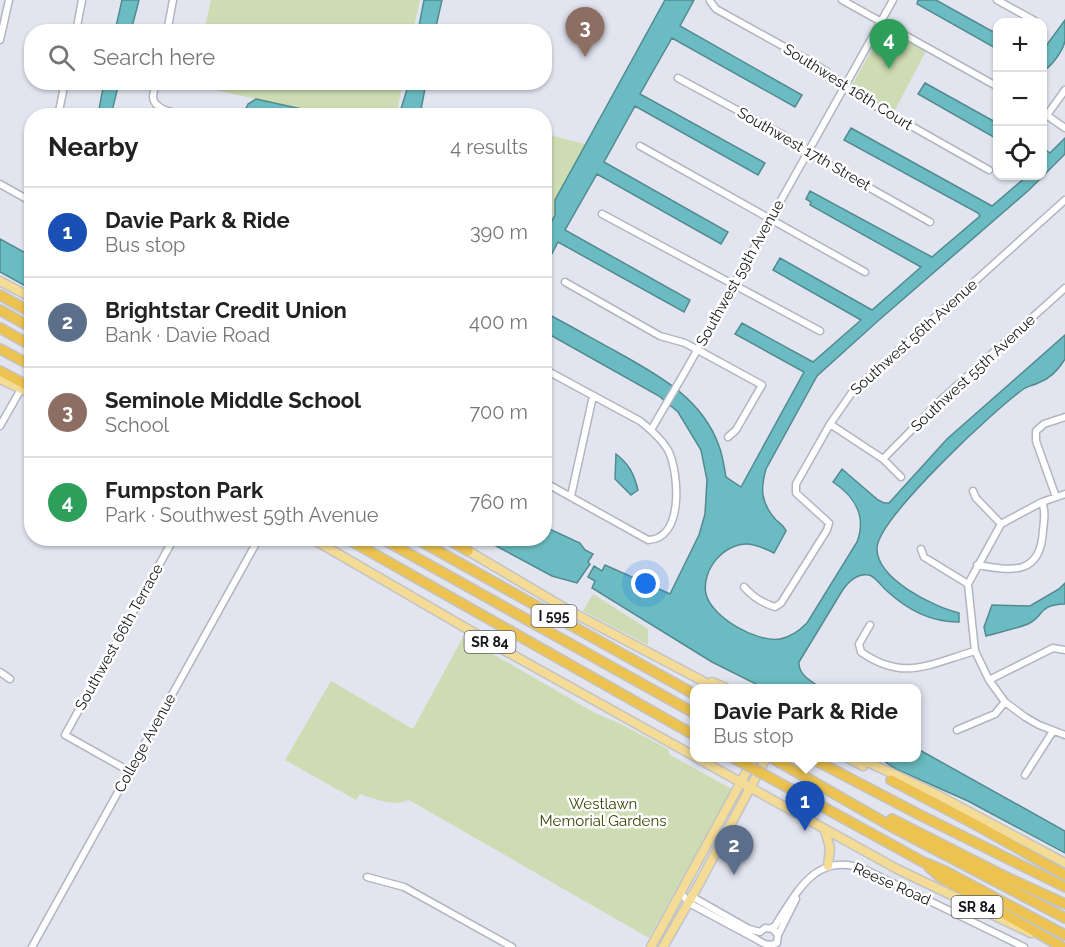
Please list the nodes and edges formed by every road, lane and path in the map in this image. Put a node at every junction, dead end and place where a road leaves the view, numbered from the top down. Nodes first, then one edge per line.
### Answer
1 (9, 0) edge
2 (82, 0) edge
3 (173, 0) edge
4 (842, 0) edge
5 (893, 0) edge
6 (997, 0) edge
7 (710, 1) edge
8 (1030, 18) edge
9 (881, 21) junction
10 (78, 24) edge
11 (168, 24) edge
12 (0, 40) edge
13 (678, 78) dead end
14 (993, 84) edge
15 (844, 88) junction
16 (63, 90) edge
17 (154, 90) edge
18 (1065, 90) edge
19 (60, 108) edge
20 (161, 108) edge
21 (1047, 112) edge
22 (1047, 115) edge
23 (1065, 128) edge
24 (640, 146) dead end
25 (808, 153) junction
26 (989, 170) dead end
27 (0, 184) edge
28 (24, 197) edge
29 (1065, 200) edge
30 (602, 214) dead end
31 (771, 218) junction
32 (930, 222) dead end
33 (865, 272) dead end
34 (0, 281) edge
35 (565, 282) dead end
36 (734, 284) junction
37 (1065, 288) edge
38 (24, 294) edge
39 (0, 295) edge
40 (24, 308) edge
41 (0, 310) edge
42 (24, 324) edge
43 (0, 328) edge
44 (820, 331) dead end
45 (24, 342) edge
46 (0, 349) edge
47 (697, 350) junction
48 (24, 362) edge
49 (0, 371) edge
50 (552, 373) edge
51 (0, 379) edge
52 (24, 384) edge
53 (21, 389) junction
54 (24, 390) edge
55 (593, 396) junction
56 (1065, 417) edge
57 (830, 423) junction
58 (0, 426) edge
59 (651, 430) junction
60 (728, 437) dead end
61 (883, 459) junction
62 (901, 477) dead end
63 (552, 486) edge
64 (973, 491) dead end
65 (1065, 494) edge
66 (571, 496) junction
67 (1056, 497) junction
68 (1042, 502) junction
69 (1001, 524) junction
70 (170, 546) edge
71 (255, 546) edge
72 (325, 546) edge
73 (360, 546) edge
74 (395, 546) edge
75 (429, 546) edge
76 (460, 546) edge
77 (921, 549) dead end
78 (468, 551) joint
79 (978, 566) junction
80 (968, 584) junction
81 (744, 586) dead end
82 (870, 625) dead end
83 (1065, 650) edge
84 (975, 651) junction
85 (649, 653) junction
86 (0, 672) edge
87 (10, 679) dead end
88 (989, 680) junction
89 (708, 684) edge
90 (717, 684) edge
91 (690, 692) edge
92 (1005, 702) junction
93 (690, 711) edge
94 (957, 730) dead end
95 (1053, 731) junction
96 (690, 733) edge
97 (1065, 735) edge
98 (690, 754) edge
99 (704, 762) edge
100 (742, 762) edge
101 (753, 762) edge
102 (767, 762) edge
103 (779, 762) edge
104 (819, 762) edge
105 (856, 762) edge
106 (867, 762) edge
107 (129, 771) junction
108 (1025, 775) dead end
109 (812, 779) junction
110 (891, 780) junction
111 (745, 785) junction
112 (967, 811) junction
113 (825, 830) junction
114 (923, 862) junction
115 (1065, 864) edge
116 (828, 866) junction
117 (1065, 875) edge
118 (367, 877) dead end
119 (1065, 887) edge
120 (798, 892) junction
121 (681, 893) junction
122 (691, 899) junction
123 (1065, 904) edge
124 (1065, 918) edge
125 (771, 928) junction
126 (760, 932) junction
127 (1065, 934) edge
128 (778, 935) junction
129 (761, 944) edge
130 (32, 947) edge
131 (512, 947) edge
132 (651, 947) edge
133 (663, 947) edge
134 (770, 947) edge
135 (1024, 947) edge
136 (1056, 947) edge
137 (1062, 947) edge

1 - 12 street
2 - 10 street
3 - 11 street
4 - 9 street
5 - 9 street, Southwest 59th Avenue
6 - 8 street
7 - 15 street, Southwest 16th Court
9 - 14 street
9 - 15 street, Southwest 59th Avenue
13 - 25 street, Southwest 17th Street
15 - 25 street, Southwest 59th Avenue
15 - 26 street, Southwest 16th Court
16 - 19 street
17 - 20 street
18 - 21 street
22 - 23 street
24 - 31 street
25 - 31 street, Southwest 59th Avenue
25 - 32 street, Southwest 17th Street
27 - 28 street
29 - 57 street, Southwest 56th Avenue
30 - 36 street
31 - 33 street
31 - 36 street, Southwest 59th Avenue
34 - 38 main road
35 - 47 street
36 - 44 street
36 - 47 street, Southwest 59th Avenue
37 - 61 street, Southwest 55th Avenue
39 - 40 highway
41 - 42 highway
43 - 45 highway
46 - 48 highway
47 - 59 street, Southwest 59th Avenue
47 - 60 street
49 - 52 highway
50 - 55 street
51 - 53 main road
53 - 54 main road
53 - 58 street
55 - 59 street
55 - 66 street
56 - 67 street
57 - 61 street
57 - 81 street, Southwest 56th Avenue
59 - 66 street
61 - 62 street
63 - 66 street
64 - 69 street
65 - 67 street
67 - 68 street
68 - 69 street
68 - 79 street
69 - 79 street
70 - 107 street, Southwest 66th Terrace
71 - 107 street, College Avenue
72 - 98 main road, SR 84
73 - 96 highway, I 595
74 - 93 highway
75 - 91 highway, I 595
76 - 78 highway
77 - 80 street
78 - 85 main road
79 - 80 street
80 - 84 street
82 - 84 street
83 - 88 street
84 - 88 street
85 - 89 main road
85 - 90 main road
86 - 87 street
88 - 92 street
92 - 94 street
92 - 95 street
95 - 97 street
95 - 108 street
99 - 111 main road, SR 84
100 - 114 highway, bridge
101 - 111 main road
102 - 111 main road
103 - 109 highway
104 - 119 highway
105 - 110 main road
106 - 112 main road
107 - 130 street, College Avenue
109 - 123 highway
109 - 124 highway
110 - 112 main road
110 - 117 highway
111 - 113 main road, SR 84
111 - 121 main road
111 - 122 main road
112 - 115 main road
113 - 116 main road
113 - 136 main road, SR 84
114 - 127 highway
114 - 137 highway
116 - 120 street
116 - 135 street, Reese Road
118 - 131 street
120 - 125 street
120 - 128 street
121 - 122 street
121 - 132 main road
122 - 126 street
122 - 129 street
122 - 133 main road
125 - 126 street
125 - 128 street
126 - 129 street
128 - 134 street
129 - 134 street

